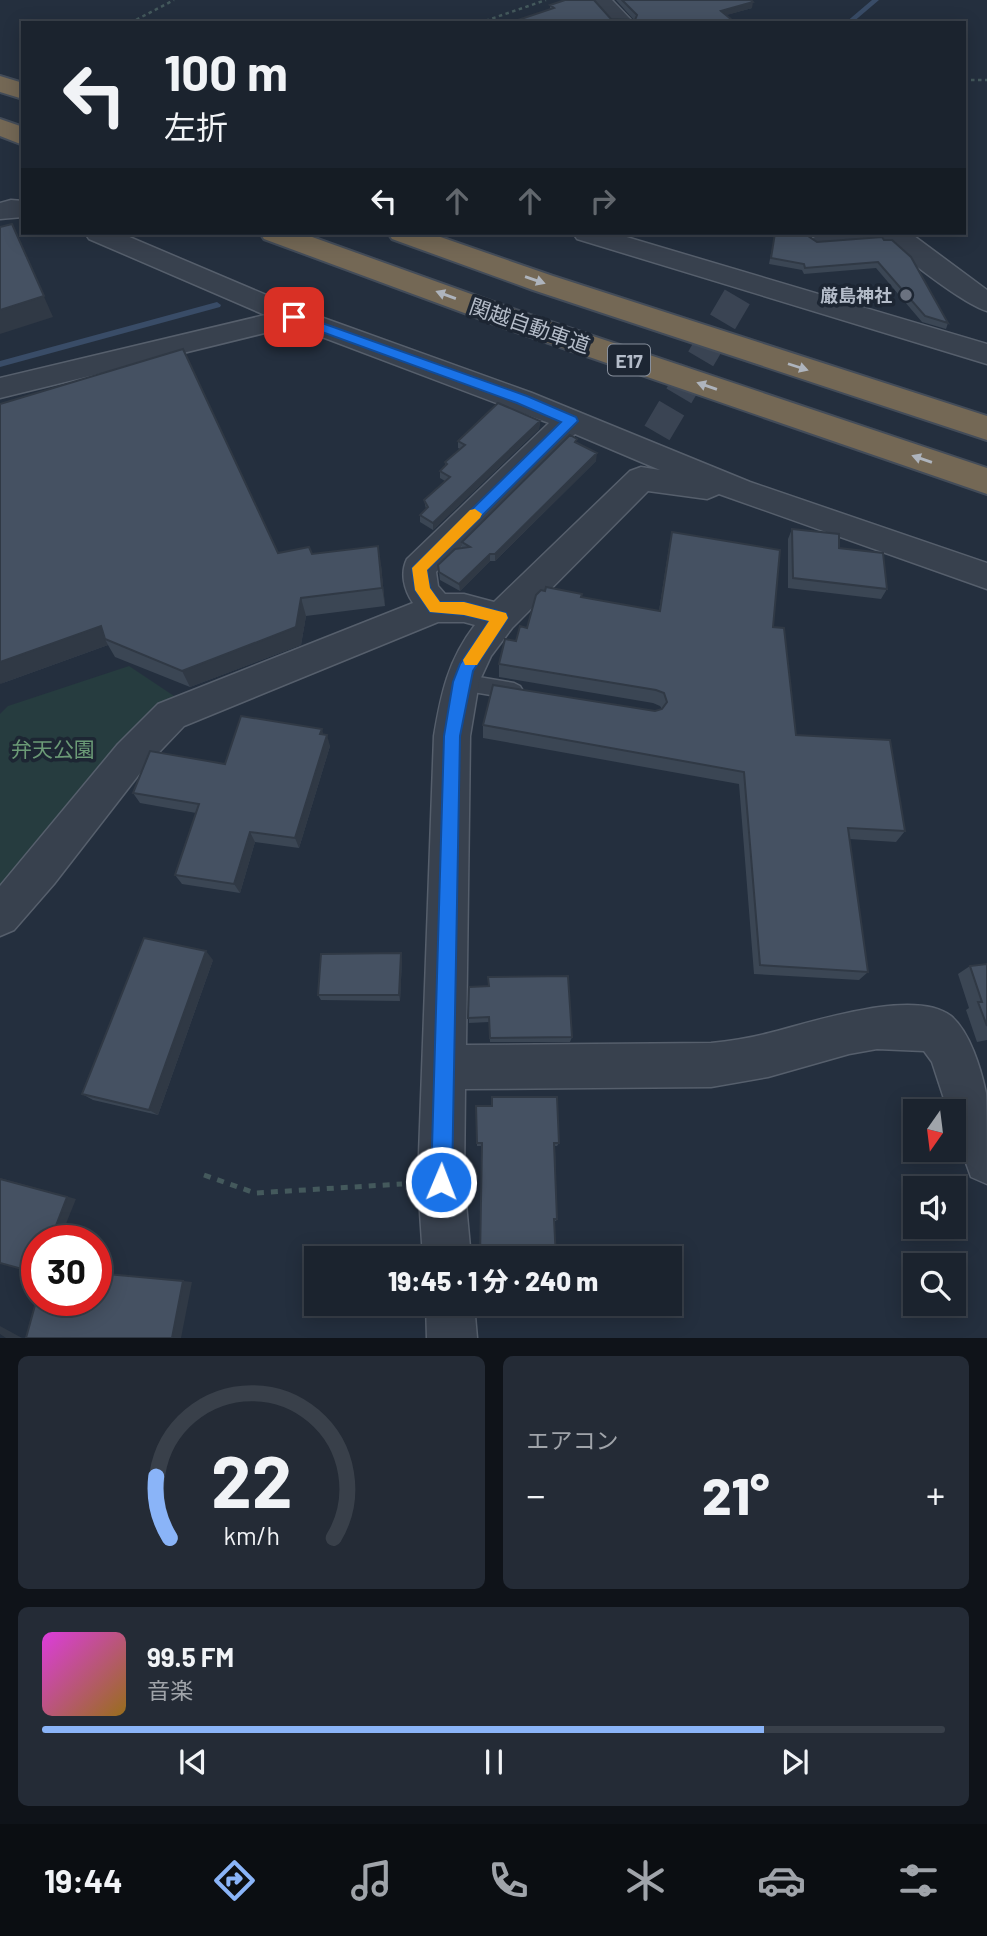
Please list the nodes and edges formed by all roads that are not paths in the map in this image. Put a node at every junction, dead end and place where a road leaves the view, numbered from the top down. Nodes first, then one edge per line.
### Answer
1 (600, 0) edge
2 (622, 21) edge
3 (0, 83) edge
4 (21, 91) edge
5 (0, 127) edge
6 (21, 136) edge
7 (21, 209) edge
8 (0, 211) edge
9 (104, 235) edge
10 (280, 235) edge
11 (408, 235) edge
12 (592, 235) edge
13 (884, 235) edge
14 (896, 235) edge
15 (815, 241) edge
16 (987, 302) edge
17 (294, 317) junction
18 (987, 354) edge
19 (0, 388) edge
20 (571, 421) junction
21 (987, 428) edge
22 (987, 481) edge
23 (739, 489) junction
24 (987, 576) edge
25 (436, 608) junction
26 (500, 618) junction
27 (461, 682) junction
28 (529, 693) edge
29 (0, 916) edge
30 (444, 1067) junction
31 (987, 1161) edge
32 (446, 1246) edge
33 (451, 1316) edge
34 (452, 1338) edge

1 - 2 street
3 - 4 highway
5 - 6 highway
7 - 8 street
9 - 17 street
22 -> 10 highway, 関越自動車道 / E17
11 -> 21 highway, E17
12 - 18 street
13 - 15 lane
14 - 16 street
17 - 19 street
17 - 20 street
20 - 23 street
20 - 25 street
23 - 24 street
23 - 26 street
25 - 26 street
25 - 29 street
26 - 27 street
27 - 28 lane
27 - 30 street
30 - 31 street
30 - 32 street
33 - 34 street

